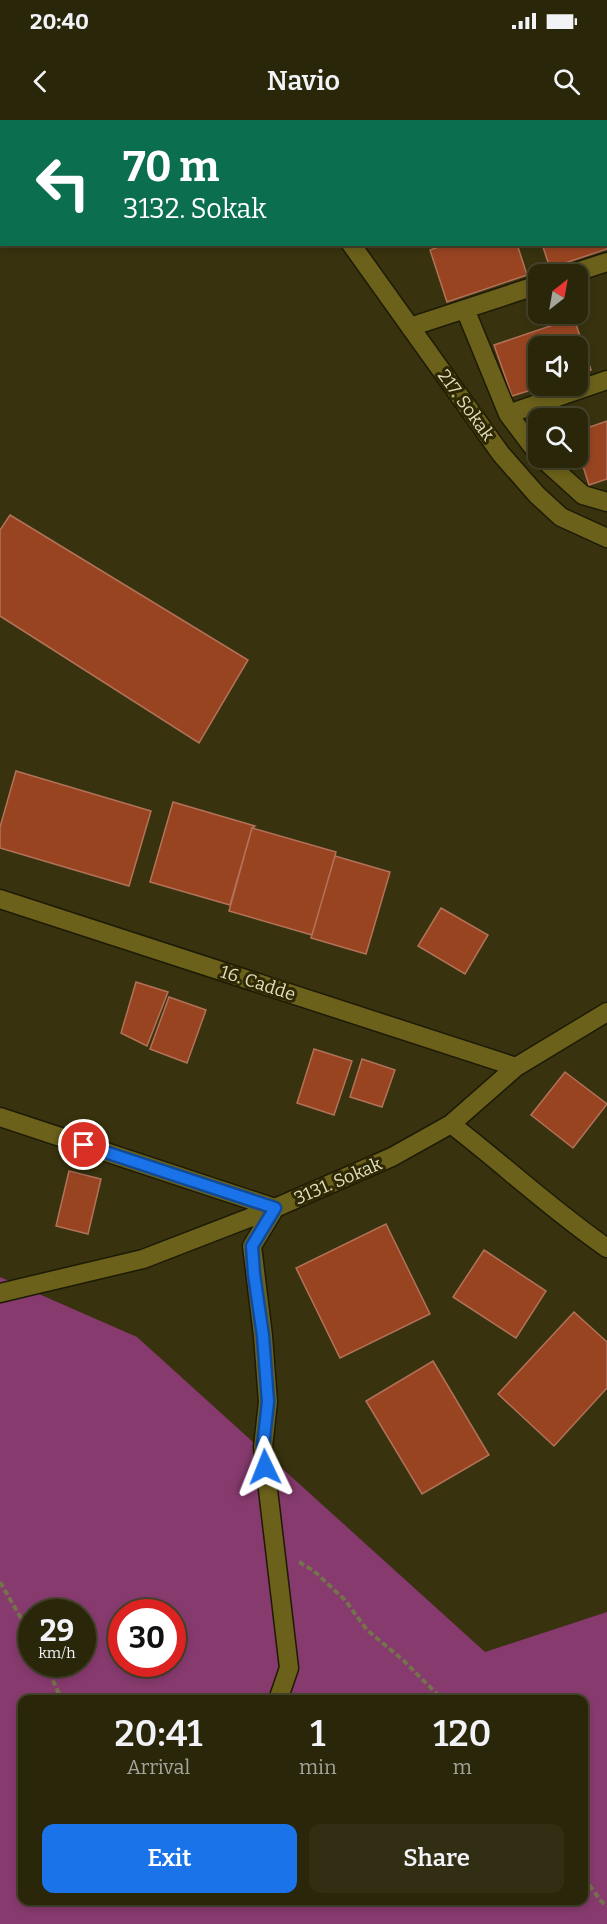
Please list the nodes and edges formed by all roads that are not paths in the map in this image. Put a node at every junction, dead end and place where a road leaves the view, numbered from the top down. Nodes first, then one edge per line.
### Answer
1 (352, 246) edge
2 (607, 262) edge
3 (588, 268) edge
4 (528, 288) edge
5 (465, 309) junction
6 (410, 327) junction
7 (607, 380) edge
8 (508, 414) junction
9 (528, 441) edge
10 (553, 468) edge
11 (607, 502) edge
12 (607, 538) edge
13 (0, 899) edge
14 (607, 1012) edge
15 (516, 1067) junction
16 (0, 1117) edge
17 (452, 1125) junction
18 (275, 1208) junction
19 (607, 1248) edge
20 (0, 1293) edge
21 (280, 1695) edge

1 - 6 street, 217. Sokak
2 - 3 street
4 - 5 street
5 - 6 street
5 - 8 street
6 - 12 street, 217. Sokak
7 - 8 street
8 - 9 street
10 - 11 street
13 - 15 street, 16. Cadde
14 - 15 street, 3131. Sokak
15 - 17 street, 3131. Sokak
16 - 18 street
17 - 18 street, 3131. Sokak
17 - 19 street
18 - 20 street, 3131. Sokak
18 - 21 street

